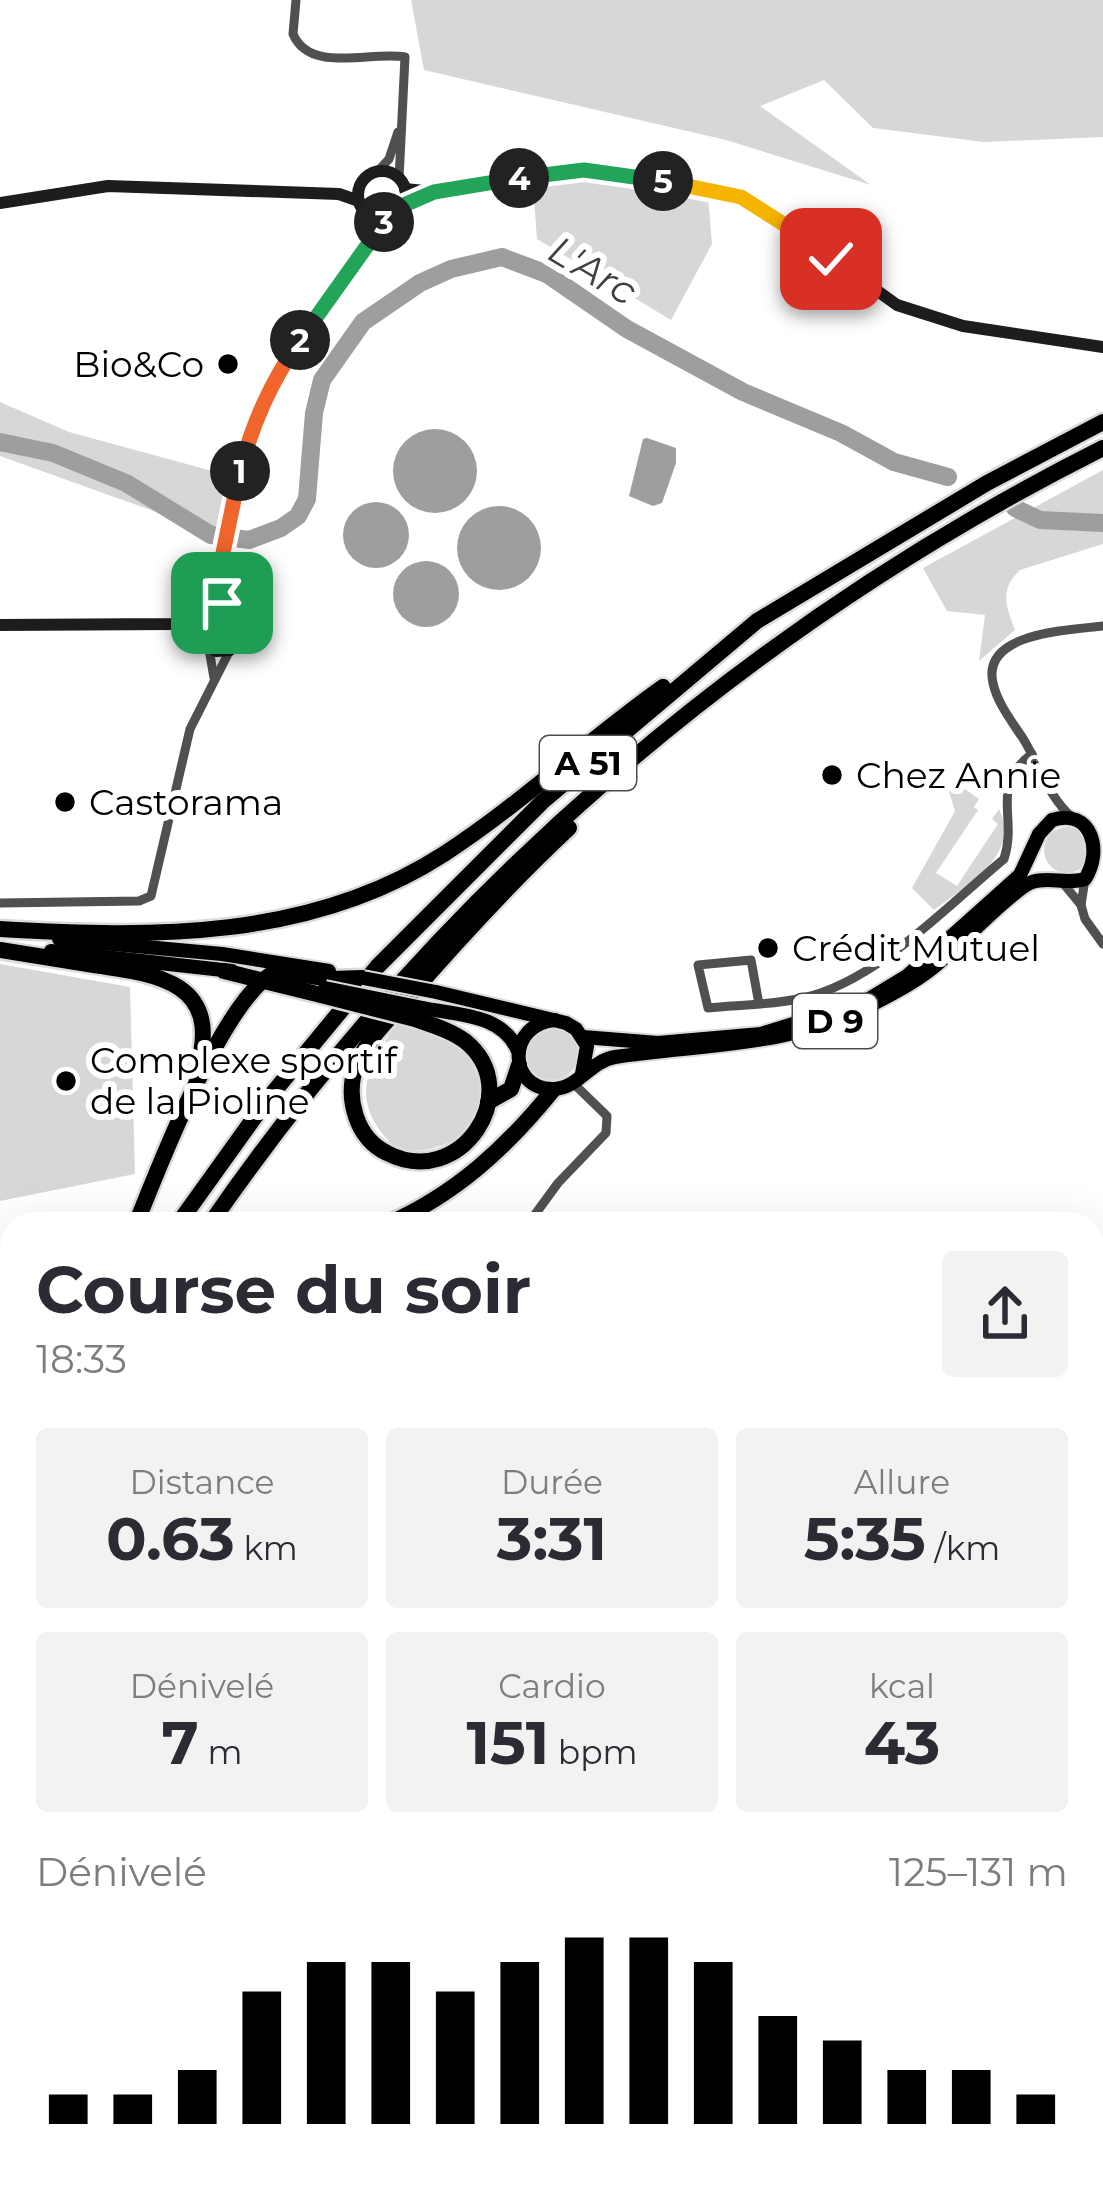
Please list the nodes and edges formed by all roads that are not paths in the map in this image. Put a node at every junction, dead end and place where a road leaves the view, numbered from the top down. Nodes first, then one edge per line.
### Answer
1 (296, 0) edge
2 (402, 122) junction
3 (377, 172) junction
4 (362, 182) junction
5 (402, 184) junction
6 (302, 191) junction
7 (434, 192) junction
8 (0, 203) edge
9 (404, 205) junction
10 (363, 208) junction
11 (387, 219) junction
12 (365, 244) junction
13 (1103, 347) edge
14 (1103, 422) edge
15 (1103, 448) edge
16 (218, 575) junction
17 (229, 605) junction
18 (208, 606) junction
19 (197, 619) junction
20 (757, 621) junction
21 (175, 624) junction
22 (0, 625) edge
23 (1103, 626) edge
24 (197, 636) junction
25 (209, 649) junction
26 (230, 650) junction
27 (214, 678) junction
28 (733, 678) junction
29 (1032, 754) junction
30 (1054, 802) junction
31 (1088, 821) edge
32 (1046, 825) junction
33 (1103, 849) edge
34 (1032, 855) junction
35 (1052, 878) junction
36 (1085, 879) junction
37 (0, 903) edge
38 (1082, 905) junction
39 (0, 932) edge
40 (1103, 944) edge
41 (0, 948) edge
42 (224, 970) joint
43 (264, 978) junction
44 (363, 978) joint
45 (328, 984) junction
46 (759, 1004) junction
47 (419, 1014) junction
48 (555, 1020) junction
49 (583, 1037) junction
50 (519, 1058) junction
51 (578, 1078) junction
52 (553, 1090) junction
53 (488, 1102) junction
54 (170, 1141) junction
55 (141, 1212) edge
56 (187, 1212) edge
57 (219, 1212) edge
58 (409, 1212) edge
59 (537, 1212) edge

1 - 2 street
2 - 3 street
2 - 5 street
3 - 4 main road
3 - 5 main road
4 - 6 main road
4 - 10 main road
5 - 7 main road
5 - 9 main road
6 - 8 main road
6 - 10 main road
7 - 9 main road
7 - 13 main road
9 - 11 main road
10 - 11 main road
10 - 12 main road
11 - 12 main road
12 - 16 main road
14 - 20 highway, A 51
15 - 28 highway, A 51
16 - 17 main road
16 - 18 main road
17 - 18 main road
17 - 26 main road
18 - 19 main road
19 - 21 main road
19 - 24 main road
20 - 39 highway
20 - 56 highway, A 51
21 - 22 main road
21 - 24 main road
23 - 29 street
24 - 25 main road
25 - 26 main road
25 - 27 street
26 - 27 street
27 - 37 street
28 - 53 highway
28 - 57 highway, A 51
29 - 30 street
29 - 46 street
30 - 31 street
30 - 32 street
31 - 32 main road
31 - 33 main road
32 - 34 main road
33 - 36 main road
34 - 35 main road
34 - 49 main road, D 9
35 - 36 main road
35 - 38 street
35 - 51 main road, D 9
36 - 38 street
38 - 40 street
39 - 45 main road
41 - 42 main road
41 - 54 highway
42 - 43 highway
43 - 45 highway
43 - 54 highway
44 - 45 highway
44 - 48 main road, bridge
45 - 47 highway, bridge
46 - 46 street
47 - 50 main road
47 - 53 highway
48 - 49 main road
48 - 50 main road
49 - 51 main road
50 - 52 main road
50 - 53 highway
51 - 52 main road
51 - 59 street
52 - 58 highway
54 - 55 highway

